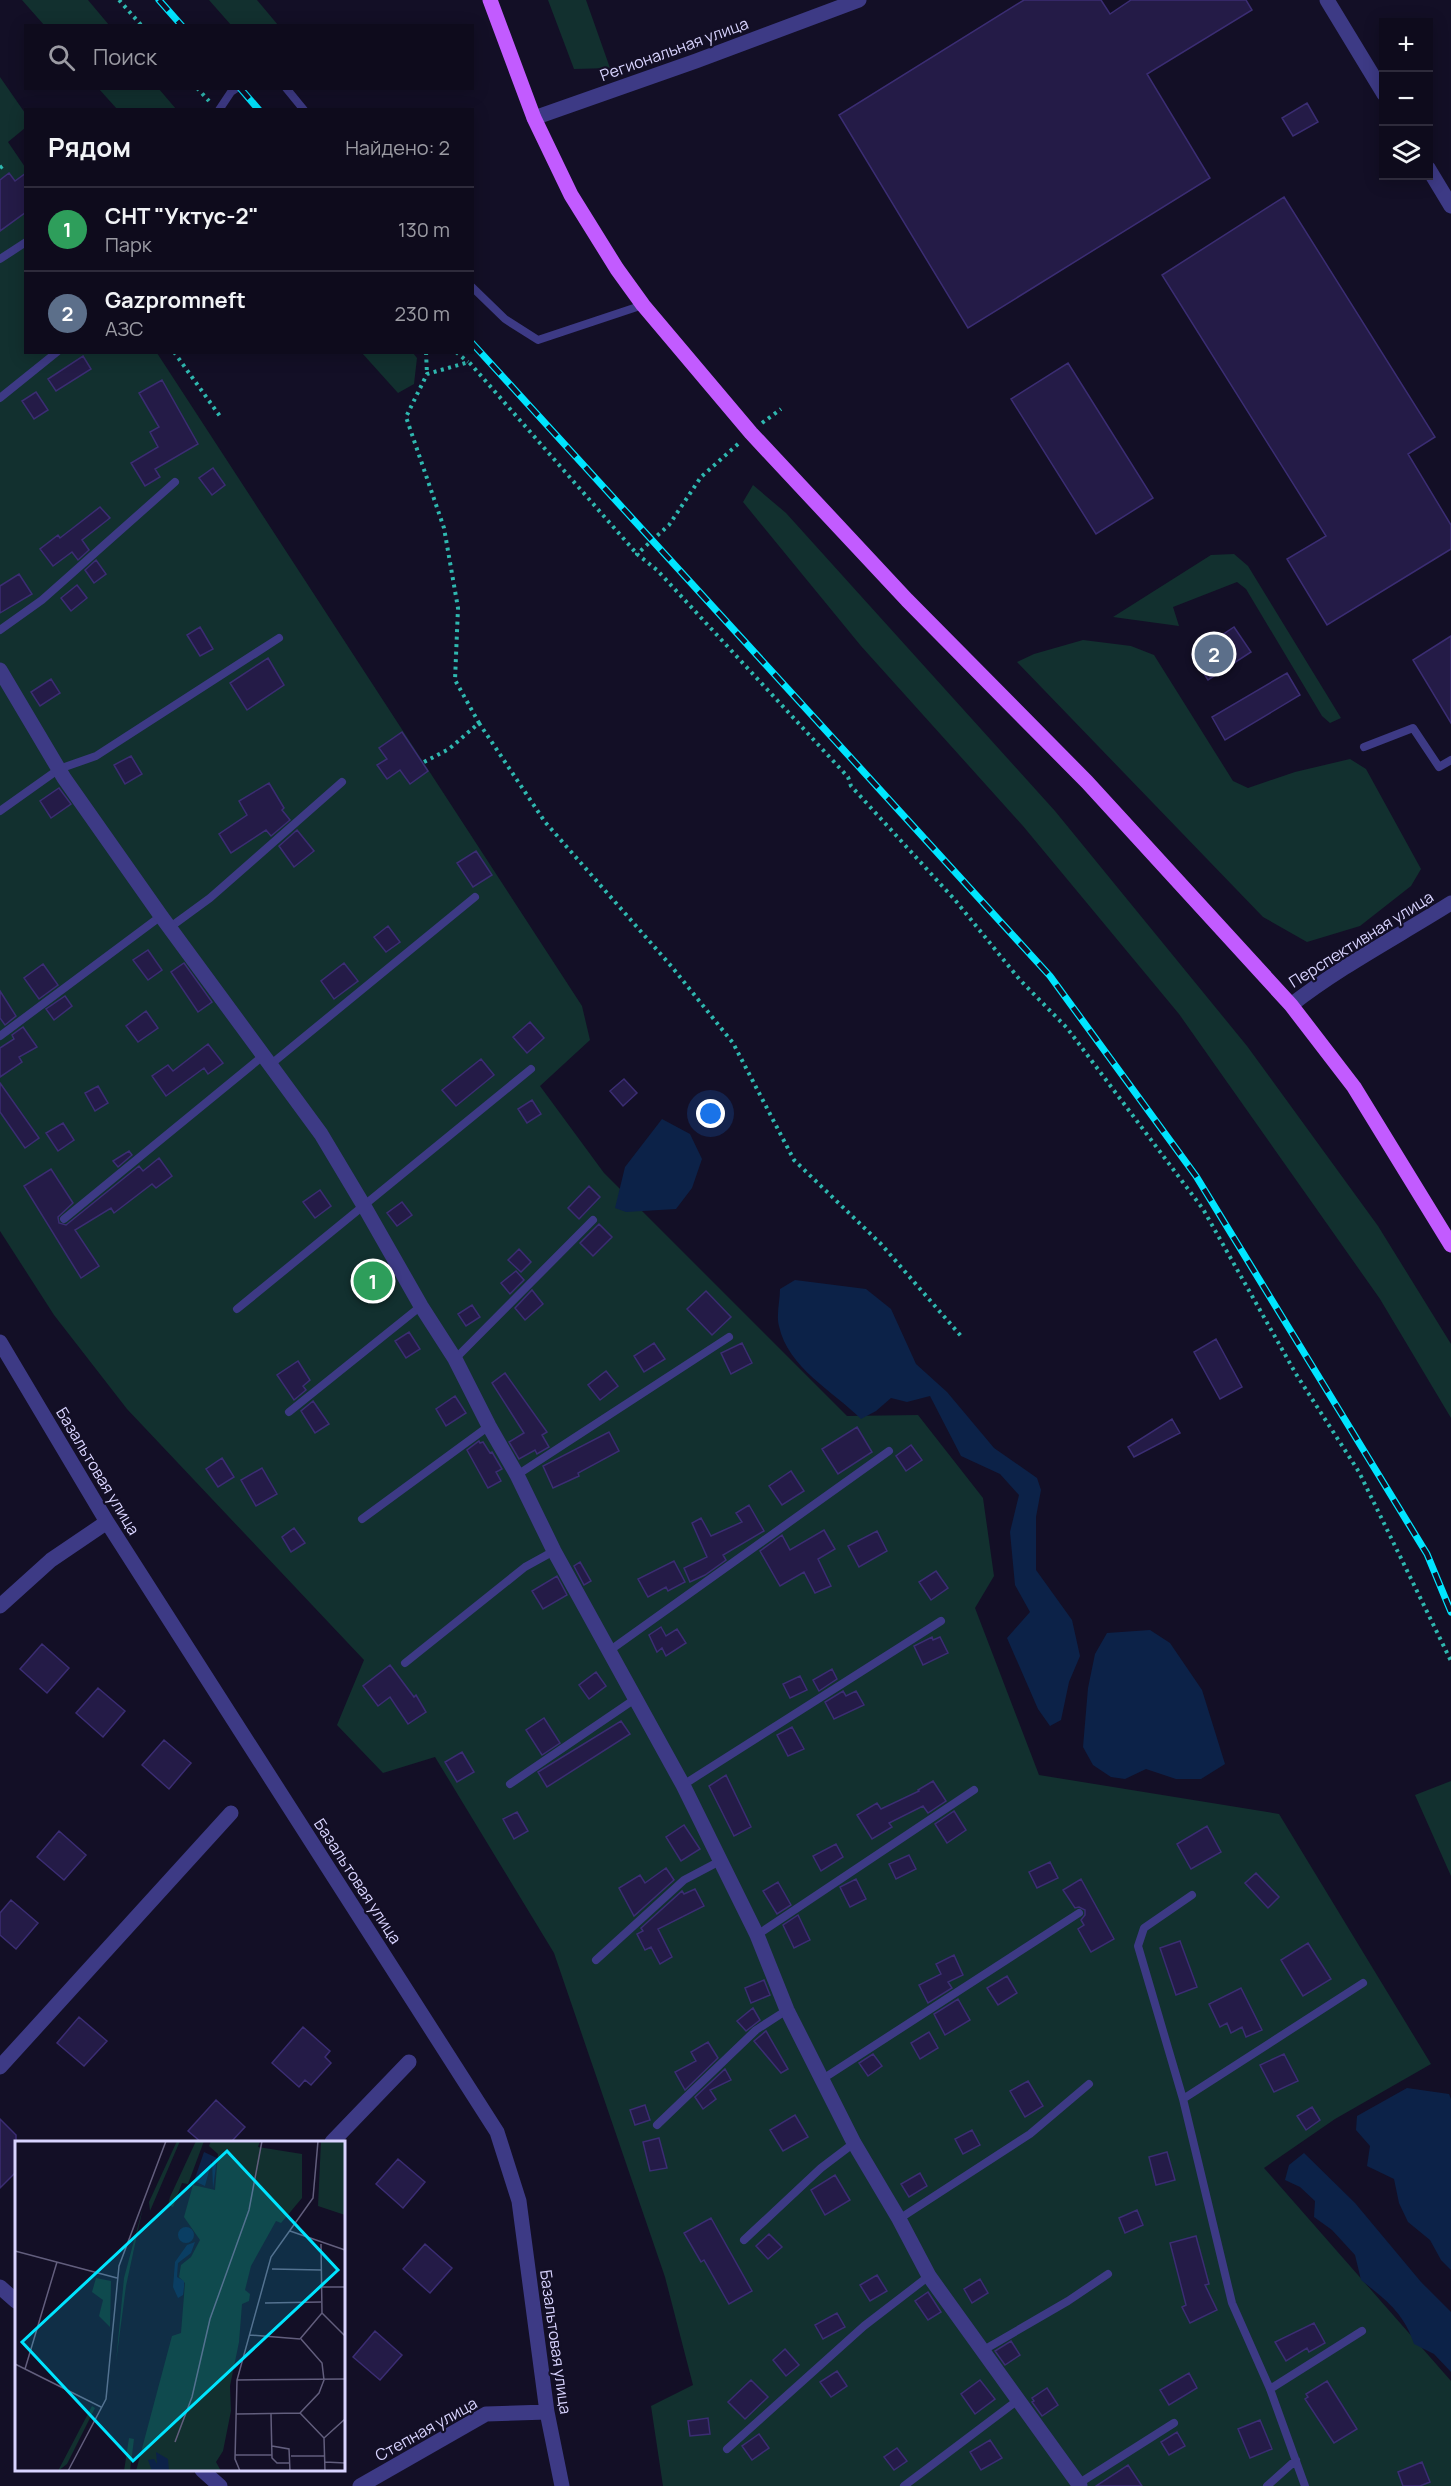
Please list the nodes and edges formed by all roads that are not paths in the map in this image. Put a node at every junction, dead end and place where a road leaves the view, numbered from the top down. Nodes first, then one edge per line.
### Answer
1 (490, 0) edge
2 (859, 0) edge
3 (1327, 0) edge
4 (1379, 87) edge
5 (234, 90) edge
6 (288, 90) edge
7 (220, 108) edge
8 (302, 108) edge
9 (534, 118) junction
10 (1433, 176) edge
11 (1451, 206) edge
12 (24, 243) edge
13 (0, 259) edge
14 (474, 289) edge
15 (643, 305) junction
16 (55, 354) edge
17 (0, 398) edge
18 (175, 482) dead end
19 (0, 630) edge
20 (279, 638) dead end
21 (0, 670) edge
22 (1364, 747) dead end
23 (1451, 760) edge
24 (58, 769) junction
25 (342, 782) dead end
26 (0, 811) edge
27 (475, 897) dead end
28 (1451, 903) edge
29 (165, 922) junction
30 (1291, 1005) junction
31 (0, 1036) edge
32 (267, 1061) junction
33 (531, 1070) dead end
34 (364, 1206) junction
35 (64, 1219) dead end
36 (593, 1220) dead end
37 (1451, 1245) edge
38 (421, 1306) junction
39 (237, 1309) dead end
40 (729, 1336) dead end
41 (0, 1341) edge
42 (454, 1359) junction
43 (289, 1412) dead end
44 (489, 1426) junction
45 (889, 1451) dead end
46 (517, 1475) junction
47 (362, 1519) dead end
48 (107, 1522) junction
49 (554, 1551) junction
50 (0, 1606) edge
51 (941, 1621) dead end
52 (609, 1651) junction
53 (405, 1663) dead end
54 (635, 1699) junction
55 (510, 1784) dead end
56 (683, 1785) junction
57 (974, 1790) dead end
58 (231, 1813) dead end
59 (720, 1861) junction
60 (1192, 1895) dead end
61 (1079, 1913) dead end
62 (757, 1935) junction
63 (596, 1960) dead end
64 (1363, 1983) dead end
65 (787, 2010) junction
66 (409, 2062) dead end
67 (0, 2067) edge
68 (821, 2080) junction
69 (1089, 2085) dead end
70 (1183, 2099) junction
71 (657, 2124) dead end
72 (333, 2141) edge
73 (854, 2143) junction
74 (899, 2219) junction
75 (744, 2240) dead end
76 (1108, 2274) dead end
77 (928, 2276) junction
78 (0, 2286) edge
79 (15, 2300) edge
80 (1362, 2331) dead end
81 (982, 2351) junction
82 (1270, 2389) junction
83 (1018, 2400) junction
84 (547, 2412) junction
85 (1174, 2423) dead end
86 (727, 2449) dead end
87 (1296, 2460) junction
88 (204, 2471) edge
89 (1079, 2485) edge
90 (220, 2486) edge
91 (360, 2486) edge
92 (562, 2486) edge
93 (904, 2486) edge
94 (1267, 2486) edge
95 (1305, 2486) edge

1 - 9 main road
2 - 9 street, Региональная улица
3 - 4 street
5 - 7 lane
6 - 8 lane
9 - 15 main road
10 - 11 street
12 - 13 lane
14 - 15 lane
15 - 30 main road
16 - 17 lane
18 - 19 lane
20 - 24 lane
21 - 24 street
22 - 23 lane
24 - 26 lane
24 - 29 street
25 - 29 lane
27 - 32 lane
28 - 30 street, Перспективная улица
29 - 31 lane
29 - 32 street
30 - 37 main road
32 - 34 street
32 - 35 lane
33 - 34 lane
34 - 38 street
34 - 39 lane
36 - 42 lane
38 - 42 street
38 - 43 lane
40 - 46 lane
41 - 48 street, Базальтовая улица
42 - 44 street
44 - 46 street
44 - 47 lane
45 - 52 lane
46 - 49 street
48 - 50 street
48 - 84 street, Базальтовая улица
49 - 52 street
49 - 53 lane
51 - 56 lane
52 - 54 street
54 - 55 lane
54 - 56 street
56 - 59 street
57 - 62 lane
58 - 67 street
59 - 62 street
59 - 63 lane
60 - 70 lane
61 - 68 lane
62 - 65 street
64 - 70 lane
65 - 68 street
65 - 71 lane
66 - 72 street
68 - 73 street
69 - 74 lane
70 - 82 lane
73 - 74 street
73 - 75 lane
74 - 77 street
76 - 81 lane
77 - 81 street
77 - 86 lane
78 - 79 street
80 - 82 lane
81 - 83 street
82 - 87 lane
83 - 89 street
83 - 93 lane
84 - 91 street, Степная улица
84 - 92 street, Базальтовая улица
85 - 89 lane
87 - 94 lane
87 - 95 lane
88 - 90 street

